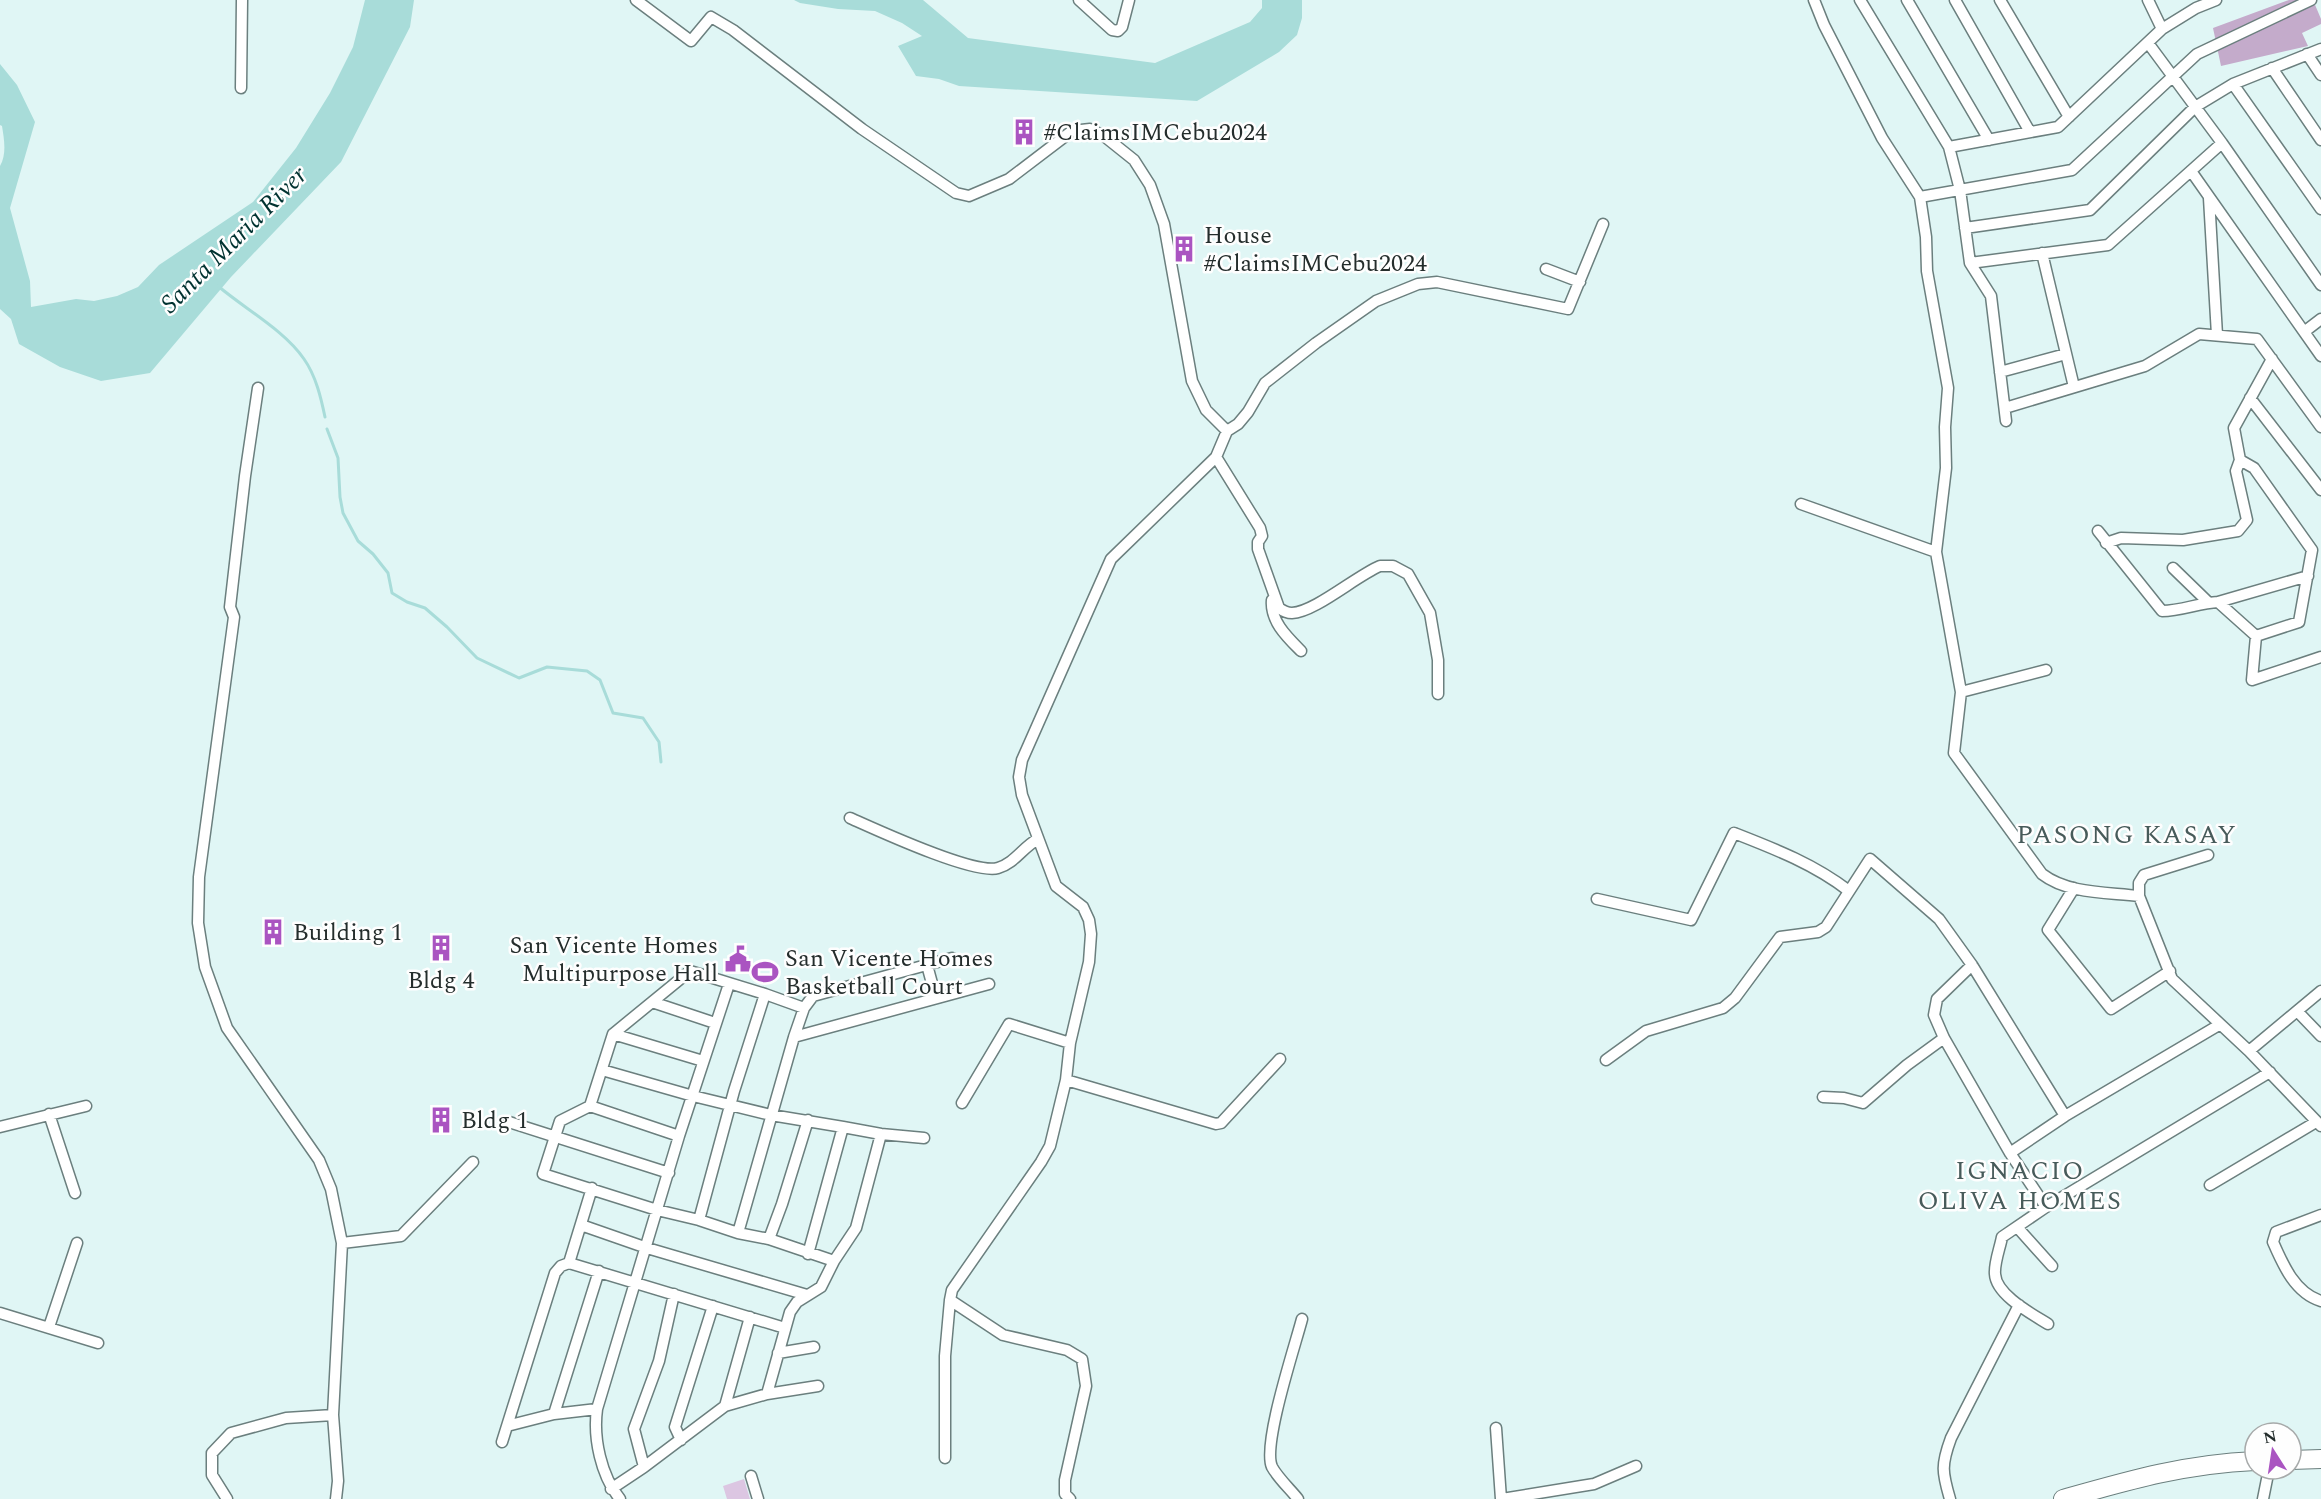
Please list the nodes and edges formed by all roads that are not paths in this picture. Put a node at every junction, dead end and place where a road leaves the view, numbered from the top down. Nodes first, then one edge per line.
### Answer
1 (242, 0) edge
2 (636, 0) edge
3 (1079, 0) edge
4 (1130, 0) edge
5 (1814, 0) edge
6 (1907, 0) edge
7 (1955, 0) edge
8 (2000, 0) edge
9 (2148, 0) edge
10 (2216, 0) edge
11 (2311, 0) edge
12 (1864, 1) edge
13 (2194, 4) edge
14 (2162, 29) junction
15 (2148, 43) junction
16 (2321, 49) edge
17 (2307, 54) junction
18 (2272, 68) junction
19 (2172, 75) junction
20 (2321, 75) edge
21 (2233, 84) junction
22 (241, 88) dead end
23 (2195, 107) junction
24 (2069, 117) junction
25 (2030, 132) junction
26 (1989, 140) junction
27 (2321, 140) edge
28 (2222, 143) junction
29 (1949, 147) junction
30 (2192, 171) junction
31 (1960, 190) junction
32 (2209, 196) junction
33 (1920, 197) junction
34 (2321, 210) edge
35 (1603, 224) dead end
36 (1965, 228) junction
37 (2042, 254) junction
38 (1970, 263) junction
39 (1546, 269) dead end
40 (1580, 282) junction
41 (2321, 285) edge
42 (2321, 319) edge
43 (2304, 332) junction
44 (2217, 335) junction
45 (2066, 354) junction
46 (2321, 356) edge
47 (2272, 358) junction
48 (2000, 372) junction
49 (2074, 387) junction
50 (258, 388) dead end
51 (2250, 398) junction
52 (2005, 408) junction
53 (2006, 422) dead end
54 (2321, 427) edge
55 (1227, 431) junction
56 (1216, 457) junction
57 (2240, 460) junction
58 (2321, 490) edge
59 (1801, 504) dead end
60 (2098, 531) dead end
61 (2106, 543) junction
62 (1936, 552) junction
63 (2173, 568) dead end
64 (2308, 576) junction
65 (1274, 594) junction
66 (2213, 602) junction
67 (2256, 636) junction
68 (1301, 651) dead end
69 (2321, 657) edge
70 (2046, 670) dead end
71 (1961, 692) junction
72 (1438, 694) dead end
73 (850, 818) dead end
74 (1038, 839) junction
75 (2208, 855) dead end
76 (2074, 888) junction
77 (1849, 891) junction
78 (2139, 896) junction
79 (1598, 899) dead end
80 (952, 958) dead end
81 (1972, 964) junction
82 (927, 965) junction
83 (2170, 972) junction
84 (729, 984) junction
85 (989, 984) dead end
86 (2321, 991) edge
87 (765, 994) junction
88 (936, 998) junction
89 (652, 1002) junction
90 (804, 1008) junction
91 (2297, 1011) junction
92 (715, 1023) junction
93 (2219, 1025) junction
94 (613, 1034) junction
95 (2321, 1036) edge
96 (794, 1037) junction
97 (1944, 1038) junction
98 (1070, 1043) junction
99 (2249, 1051) junction
100 (1280, 1059) dead end
101 (703, 1060) junction
102 (1606, 1060) dead end
103 (602, 1070) junction
104 (2270, 1072) junction
105 (1066, 1080) junction
106 (693, 1096) junction
107 (1823, 1097) dead end
108 (962, 1103) dead end
109 (732, 1105) junction
110 (86, 1106) dead end
111 (590, 1106) junction
112 (49, 1114) junction
113 (771, 1115) junction
114 (2065, 1116) junction
115 (808, 1120) junction
116 (509, 1122) dead end
117 (2319, 1124) edge
118 (0, 1127) edge
119 (843, 1127) junction
120 (881, 1134) junction
121 (555, 1136) junction
122 (679, 1136) junction
123 (924, 1138) dead end
124 (2010, 1153) junction
125 (473, 1162) dead end
126 (669, 1173) junction
127 (2210, 1185) dead end
128 (592, 1188) junction
129 (75, 1193) dead end
130 (2046, 1207) junction
131 (657, 1210) junction
132 (2321, 1215) edge
133 (699, 1220) junction
134 (581, 1225) junction
135 (2017, 1227) junction
136 (738, 1233) junction
137 (769, 1239) junction
138 (342, 1242) junction
139 (77, 1243) dead end
140 (647, 1248) junction
141 (808, 1254) junction
142 (834, 1261) junction
143 (569, 1263) junction
144 (2052, 1266) dead end
145 (599, 1271) junction
146 (636, 1283) junction
147 (674, 1294) junction
148 (807, 1294) junction
149 (950, 1300) junction
150 (2321, 1302) edge
151 (2019, 1305) junction
152 (713, 1306) junction
153 (0, 1313) edge
154 (750, 1317) junction
155 (1302, 1319) dead end
156 (2048, 1324) dead end
157 (49, 1327) junction
158 (784, 1328) junction
159 (98, 1343) dead end
160 (814, 1347) dead end
161 (778, 1353) junction
162 (818, 1386) dead end
163 (767, 1394) junction
164 (725, 1406) junction
165 (597, 1408) junction
166 (554, 1414) junction
167 (333, 1415) junction
168 (507, 1426) junction
169 (1496, 1428) dead end
170 (681, 1440) junction
171 (502, 1442) dead end
172 (945, 1458) dead end
173 (2321, 1459) edge
174 (2303, 1460) edge
175 (2243, 1462) edge
176 (1636, 1466) dead end
177 (644, 1467) junction
178 (751, 1476) dead end
179 (2267, 1481) edge
180 (611, 1489) junction
181 (227, 1499) edge
182 (336, 1499) edge
183 (620, 1499) edge
184 (758, 1499) edge
185 (1070, 1499) edge
186 (1298, 1499) edge
187 (1501, 1499) edge
188 (1950, 1499) edge
189 (2063, 1499) edge
190 (2263, 1499) edge

1 - 22 street
2 - 55 street
3 - 4 street
5 - 33 street
6 - 26 street
7 - 25 street
8 - 24 street
9 - 14 street
10 - 13 street
11 - 19 street
12 - 29 street
13 - 14 street
14 - 15 street
15 - 19 street
15 - 24 street
16 - 17 street
17 - 18 street
17 - 20 street
18 - 21 street
18 - 27 street
19 - 23 street
19 - 31 street
21 - 23 street
21 - 34 street
23 - 28 street
23 - 36 street
24 - 25 street
25 - 26 street
26 - 29 street
28 - 30 street
28 - 41 street
29 - 31 street
30 - 32 street
30 - 37 street
31 - 33 street
31 - 36 street
32 - 43 street
32 - 44 street
33 - 62 street
35 - 40 street
36 - 38 street
37 - 38 street
37 - 45 street
38 - 48 street
39 - 40 street
40 - 55 street
42 - 43 street
43 - 46 street
44 - 47 street
44 - 49 street
45 - 48 street
45 - 49 street
47 - 51 street
47 - 54 street
48 - 52 street
49 - 52 street
50 - 138 street
51 - 57 street
51 - 58 street
52 - 53 street
55 - 56 street
56 - 65 street
56 - 74 street
57 - 61 street
57 - 64 street
59 - 62 street
60 - 61 street
61 - 66 street
62 - 71 street
63 - 66 street
64 - 66 street
64 - 67 street
65 - 68 street
65 - 72 street
66 - 67 street
67 - 69 street
70 - 71 street
71 - 76 street
73 - 74 street
74 - 98 street
75 - 78 street
76 - 78 street
76 - 83 street
77 - 79 street
77 - 81 street
77 - 102 street
78 - 83 street
80 - 82 street
81 - 97 street
81 - 114 street
82 - 88 street
82 - 90 street
83 - 93 street
84 - 87 street
84 - 89 street
84 - 92 street
85 - 88 street
86 - 91 street
87 - 90 street
87 - 109 street
88 - 96 street
89 - 92 street
89 - 94 street
90 - 96 street
91 - 95 street
91 - 99 street
92 - 101 street
93 - 99 street
93 - 114 street
94 - 101 street
94 - 103 street
96 - 113 street
97 - 107 street
97 - 124 street
98 - 105 street
98 - 108 street
99 - 104 street
100 - 105 street
101 - 106 street
103 - 106 street
103 - 111 street
104 - 117 street
104 - 130 street
105 - 149 street
106 - 109 street
106 - 122 street
109 - 113 street
109 - 133 street
110 - 112 street
111 - 121 street
111 - 122 street
112 - 118 street
112 - 129 street
113 - 115 street
113 - 136 street
114 - 124 street
115 - 119 street
115 - 137 street
116 - 121 street
117 - 127 street
119 - 120 street
119 - 141 street
120 - 123 street
120 - 142 street
121 - 126 street
121 - 128 street
122 - 126 street
124 - 130 street
125 - 138 street
126 - 131 street
128 - 131 street
128 - 134 street
130 - 135 street
131 - 133 street
131 - 140 street
132 - 150 street
133 - 136 street
134 - 140 street
134 - 143 street
135 - 144 street
135 - 151 street
136 - 137 street
137 - 141 street
138 - 167 street
139 - 157 street
140 - 146 street
140 - 148 street
141 - 142 street
142 - 148 street
143 - 145 street
143 - 168 street
145 - 146 street
145 - 166 street
146 - 147 street
146 - 165 street
147 - 152 street
147 - 177 street
148 - 158 street
149 - 172 street
149 - 185 street
151 - 156 street
151 - 188 street
152 - 154 street
152 - 170 street
153 - 157 street
154 - 158 street
154 - 164 street
155 - 186 street
157 - 159 street
158 - 161 street
160 - 161 street
161 - 163 street
162 - 163 street
163 - 164 street
164 - 170 street
165 - 166 street
165 - 180 street
166 - 168 street
167 - 181 street
167 - 182 street
168 - 171 street
169 - 187 street
170 - 177 street
173 - 174 main road
175 - 189 main road
176 - 187 street
177 - 180 street
178 - 184 street
179 - 190 street
180 - 183 street

